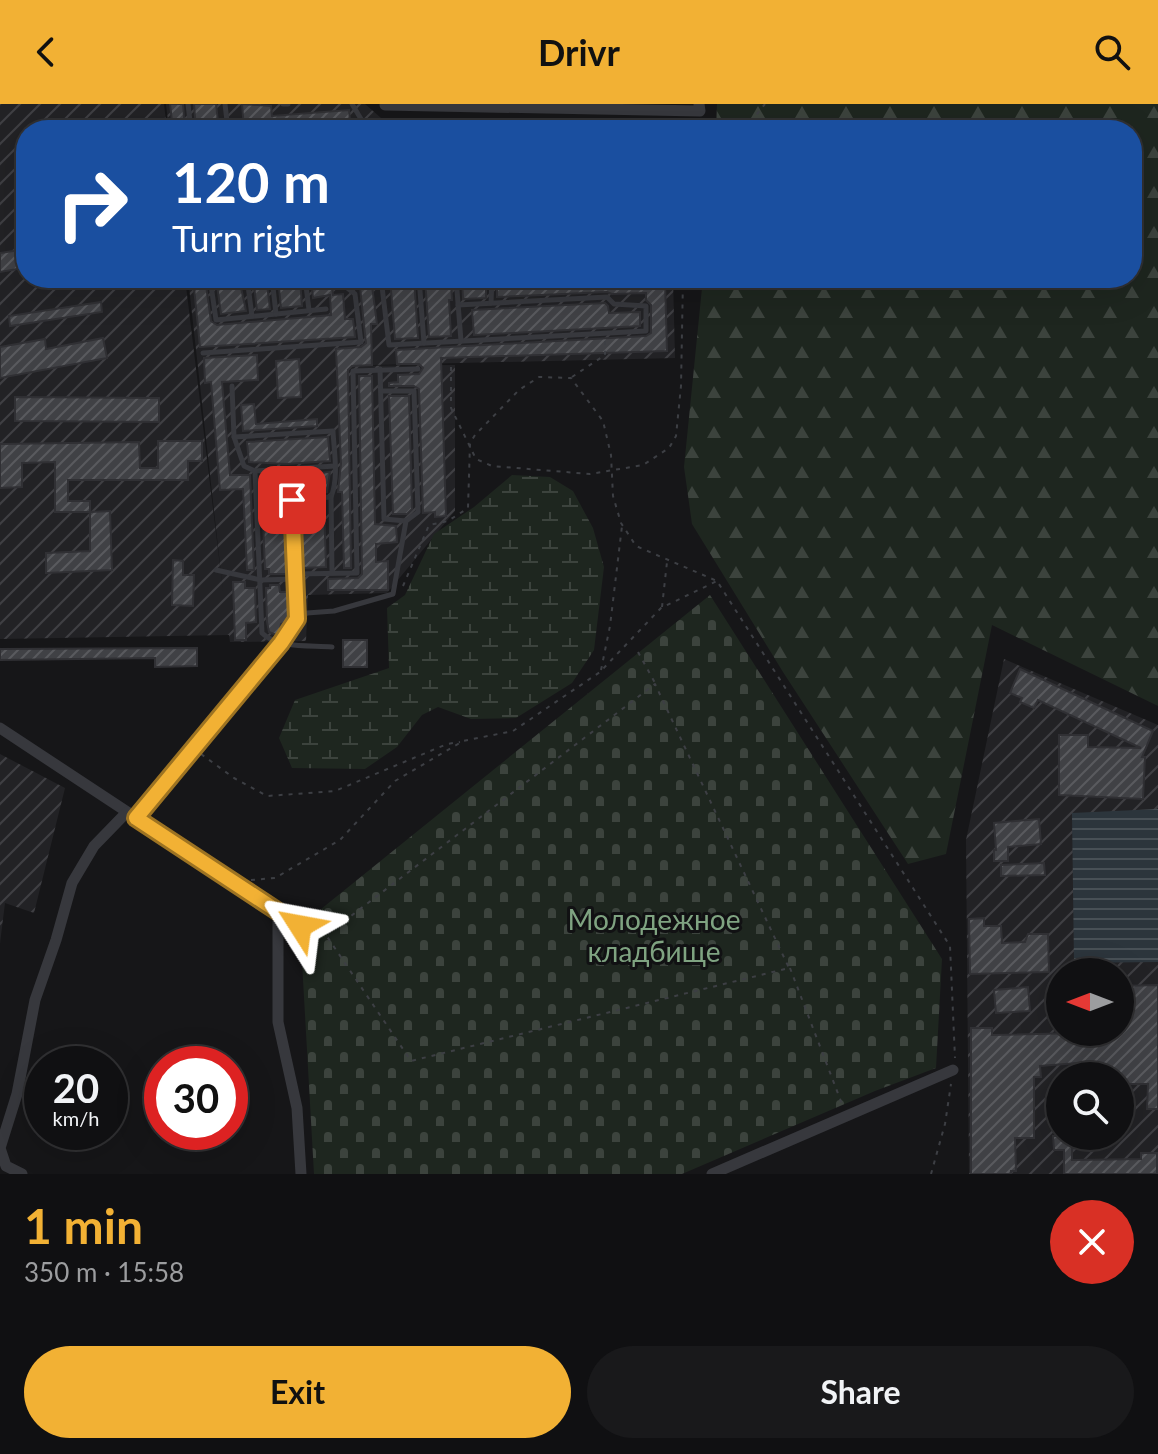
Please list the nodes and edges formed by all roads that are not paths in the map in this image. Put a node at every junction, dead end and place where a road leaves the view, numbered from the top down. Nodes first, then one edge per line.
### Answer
1 (699, 104) edge
2 (385, 105) edge
3 (435, 105) edge
4 (211, 288) edge
5 (248, 288) edge
6 (273, 288) edge
7 (306, 288) edge
8 (347, 288) edge
9 (382, 288) edge
10 (420, 288) edge
11 (457, 288) edge
12 (492, 288) edge
13 (491, 303) junction
14 (458, 305) junction
15 (326, 309) dead end
16 (309, 310) junction
17 (276, 314) junction
18 (252, 316) junction
19 (461, 341) junction
20 (424, 343) junction
21 (203, 353) dead end
22 (380, 369) junction
23 (418, 369) dead end
24 (232, 386) dead end
25 (381, 391) junction
26 (234, 437) junction
27 (335, 466) junction
28 (255, 471) junction
29 (331, 497) junction
30 (406, 521) junction
31 (216, 570) dead end
32 (332, 572) junction
33 (294, 576) junction
34 (261, 580) junction
35 (297, 619) junction
36 (281, 643) junction
37 (332, 647) dead end
38 (0, 728) edge
39 (132, 815) junction
40 (278, 911) junction
41 (300, 926) road end
42 (953, 1070) road end
43 (22, 1174) edge
44 (301, 1174) edge
45 (712, 1174) edge

1 - 3 street
2 - 3 street
4 - 18 lane
5 - 18 lane
6 - 17 lane
7 - 16 lane
8 - 21 lane
9 - 20 lane
10 - 20 lane
11 - 14 lane
12 - 13 lane
13 - 14 lane
13 - 19 lane
14 - 19 lane
15 - 16 lane
16 - 17 lane
17 - 18 lane
19 - 20 lane
22 - 23 lane
22 - 25 lane
22 - 32 lane
24 - 26 lane
25 - 30 lane
25 - 30 lane
26 - 27 lane
26 - 28 lane
27 - 28 lane
27 - 29 lane
28 - 34 lane
29 - 32 lane
29 - 33 lane
30 - 35 lane
31 - 34 lane
32 - 33 lane
33 - 34 lane
33 - 35 lane
34 - 36 lane
35 - 36 lane
36 - 37 lane
36 - 39 lane
38 - 39 street
39 - 40 street
39 - 43 street
40 - 41 street
40 - 44 street
42 - 45 street

